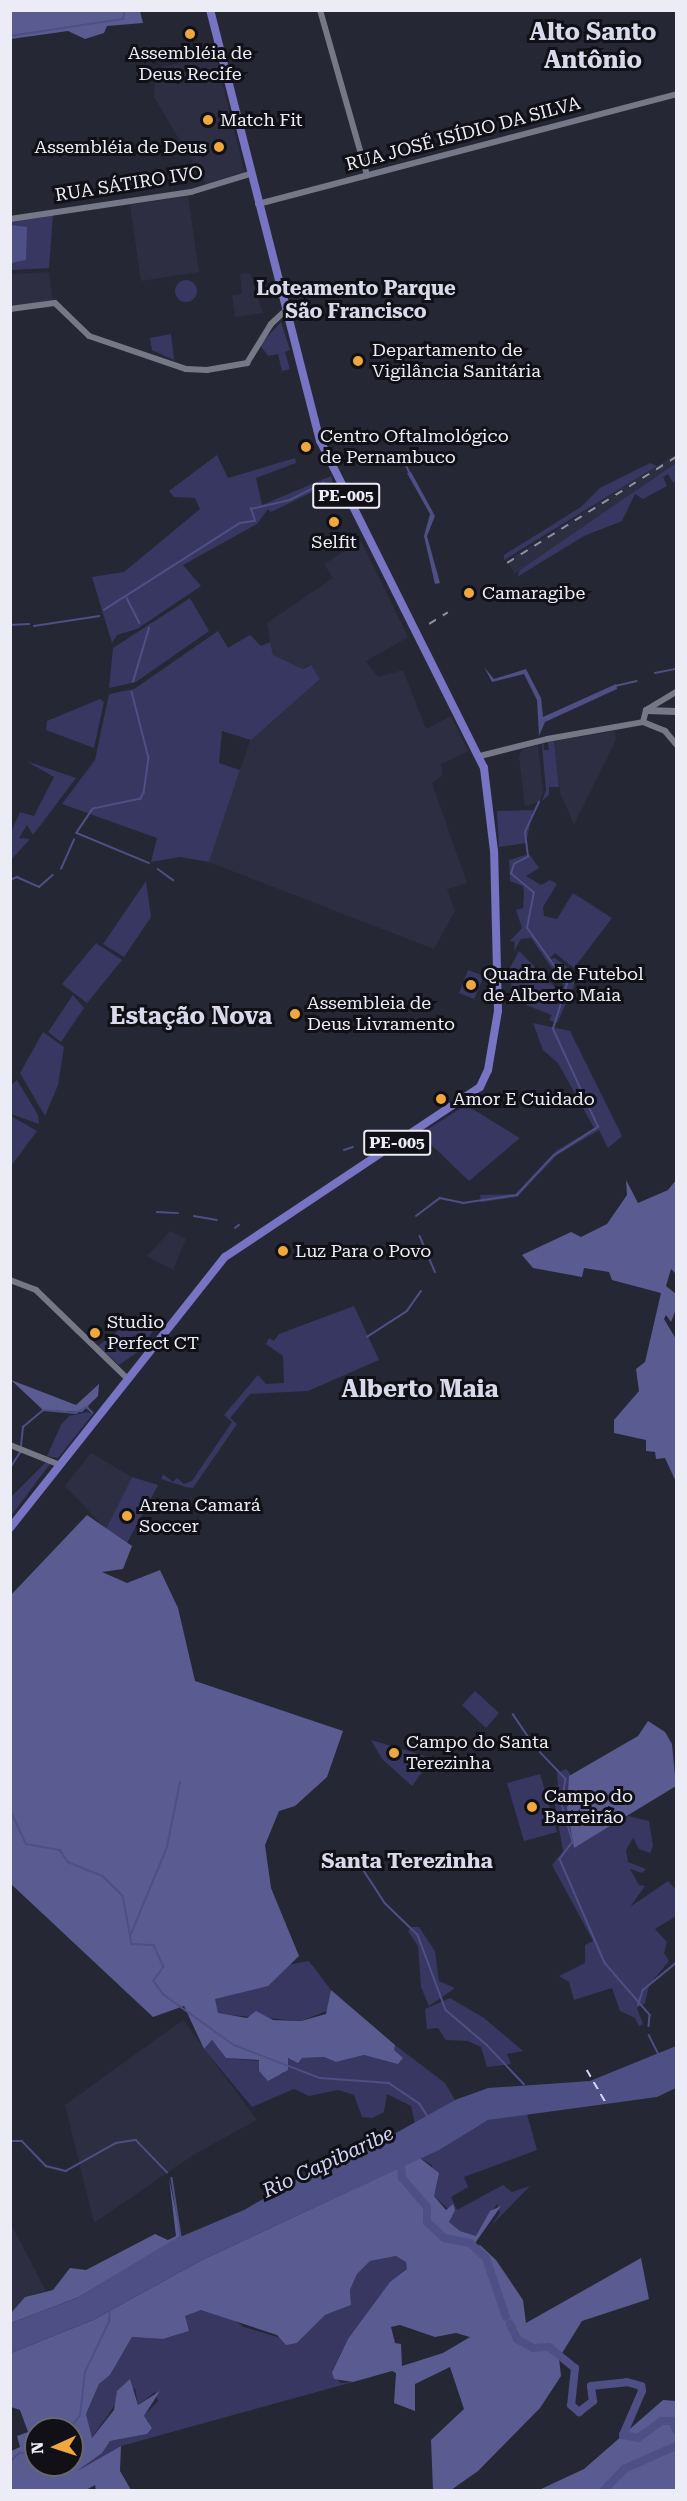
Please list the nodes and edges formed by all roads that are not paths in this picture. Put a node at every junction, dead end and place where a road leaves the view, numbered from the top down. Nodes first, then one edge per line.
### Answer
1 (210, 10) edge
2 (320, 10) edge
3 (676, 94) edge
4 (250, 174) junction
5 (367, 175) junction
6 (258, 204) junction
7 (10, 219) edge
8 (10, 309) edge
9 (283, 312) junction
10 (676, 692) edge
11 (646, 710) junction
12 (676, 711) edge
13 (643, 722) junction
14 (676, 744) edge
15 (480, 756) junction
16 (10, 1280) edge
17 (128, 1379) junction
18 (12, 1446) edge
19 (60, 1465) junction
20 (11, 1528) edge

1 - 4 main road, PE-005
2 - 5 street
3 - 5 street, RUA JOSÉ ISÍDIO DA SILVA
4 - 6 main road, PE-005
4 - 7 street, RUA SÁTIRO IVO
5 - 6 street, RUA JOSÉ ISÍDIO DA SILVA
6 - 9 main road, PE-005
8 - 9 street
9 - 15 main road, PE-005
10 - 11 street
11 - 12 main road
11 - 13 street
13 - 14 street
13 - 15 street
15 - 17 main road, PE-005
16 - 17 street
17 - 19 main road, PE-005
18 - 19 street
19 - 20 main road, PE-005

